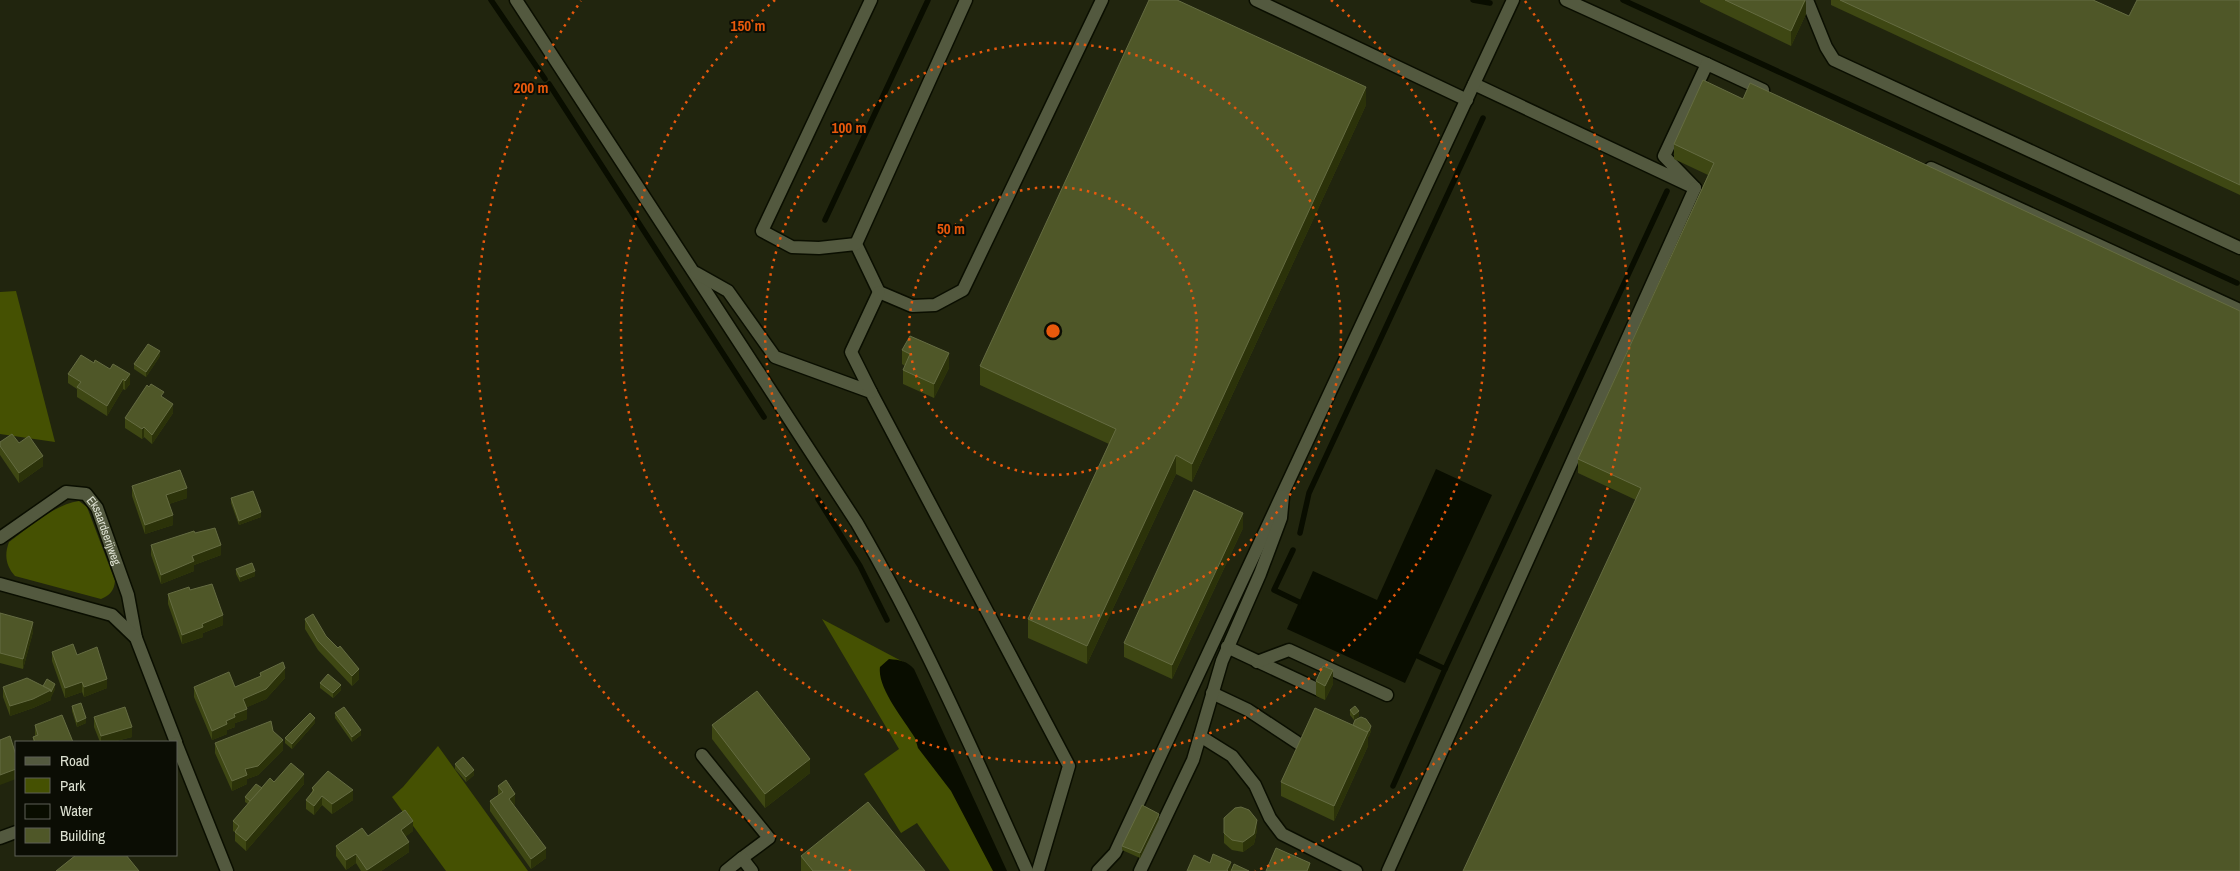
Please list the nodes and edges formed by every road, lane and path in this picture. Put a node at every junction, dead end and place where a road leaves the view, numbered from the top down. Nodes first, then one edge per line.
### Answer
1 (516, 0) edge
2 (871, 0) edge
3 (966, 0) edge
4 (1102, 0) edge
5 (1256, 0) edge
6 (1512, 0) edge
7 (1566, 0) edge
8 (1807, 0) edge
9 (1707, 64) junction
10 (1474, 84) junction
11 (1771, 93) edge
12 (1466, 100) junction
13 (1924, 164) edge
14 (1695, 188) junction
15 (856, 244) junction
16 (2240, 248) edge
17 (692, 270) junction
18 (879, 292) junction
19 (2240, 310) edge
20 (871, 392) junction
21 (1283, 488) junction
22 (0, 538) edge
23 (0, 584) edge
24 (136, 638) junction
25 (1227, 648) junction
26 (1258, 662) junction
27 (1319, 690) edge
28 (1212, 693) junction
29 (1387, 695) dead end
30 (1200, 736) junction
31 (175, 741) edge
32 (1304, 747) edge
33 (178, 754) edge
34 (702, 755) dead end
35 (182, 775) edge
36 (15, 832) edge
37 (0, 838) edge
38 (742, 858) junction
39 (1026, 869) edge
40 (227, 871) edge
41 (726, 871) edge
42 (752, 871) edge
43 (1039, 871) edge
44 (1098, 871) edge
45 (1140, 871) edge
46 (1356, 871) edge
47 (1388, 871) edge

1 - 17 street
2 - 15 street
3 - 15 street
4 - 18 street
5 - 12 street
6 - 10 street
7 - 9 street
8 - 16 street
9 - 11 street
9 - 14 street
10 - 12 street
10 - 14 street
12 - 21 street
13 - 19 street
14 - 47 street
15 - 18 street
17 - 20 street
17 - 39 street
18 - 20 street
20 - 43 street
21 - 25 street
21 - 44 street
22 - 24 street, Eksaardserijweg
23 - 24 street, Eksaardserijweg
24 - 31 street, Eksaardserijweg
25 - 26 street
25 - 28 street
26 - 27 street
26 - 29 street
28 - 30 street
28 - 32 street
30 - 45 street
30 - 46 street
33 - 35 street, Eksaardserijweg
34 - 38 street
35 - 40 street, Eksaardserijweg
36 - 37 street
38 - 41 street
38 - 42 street
39 - 43 street

